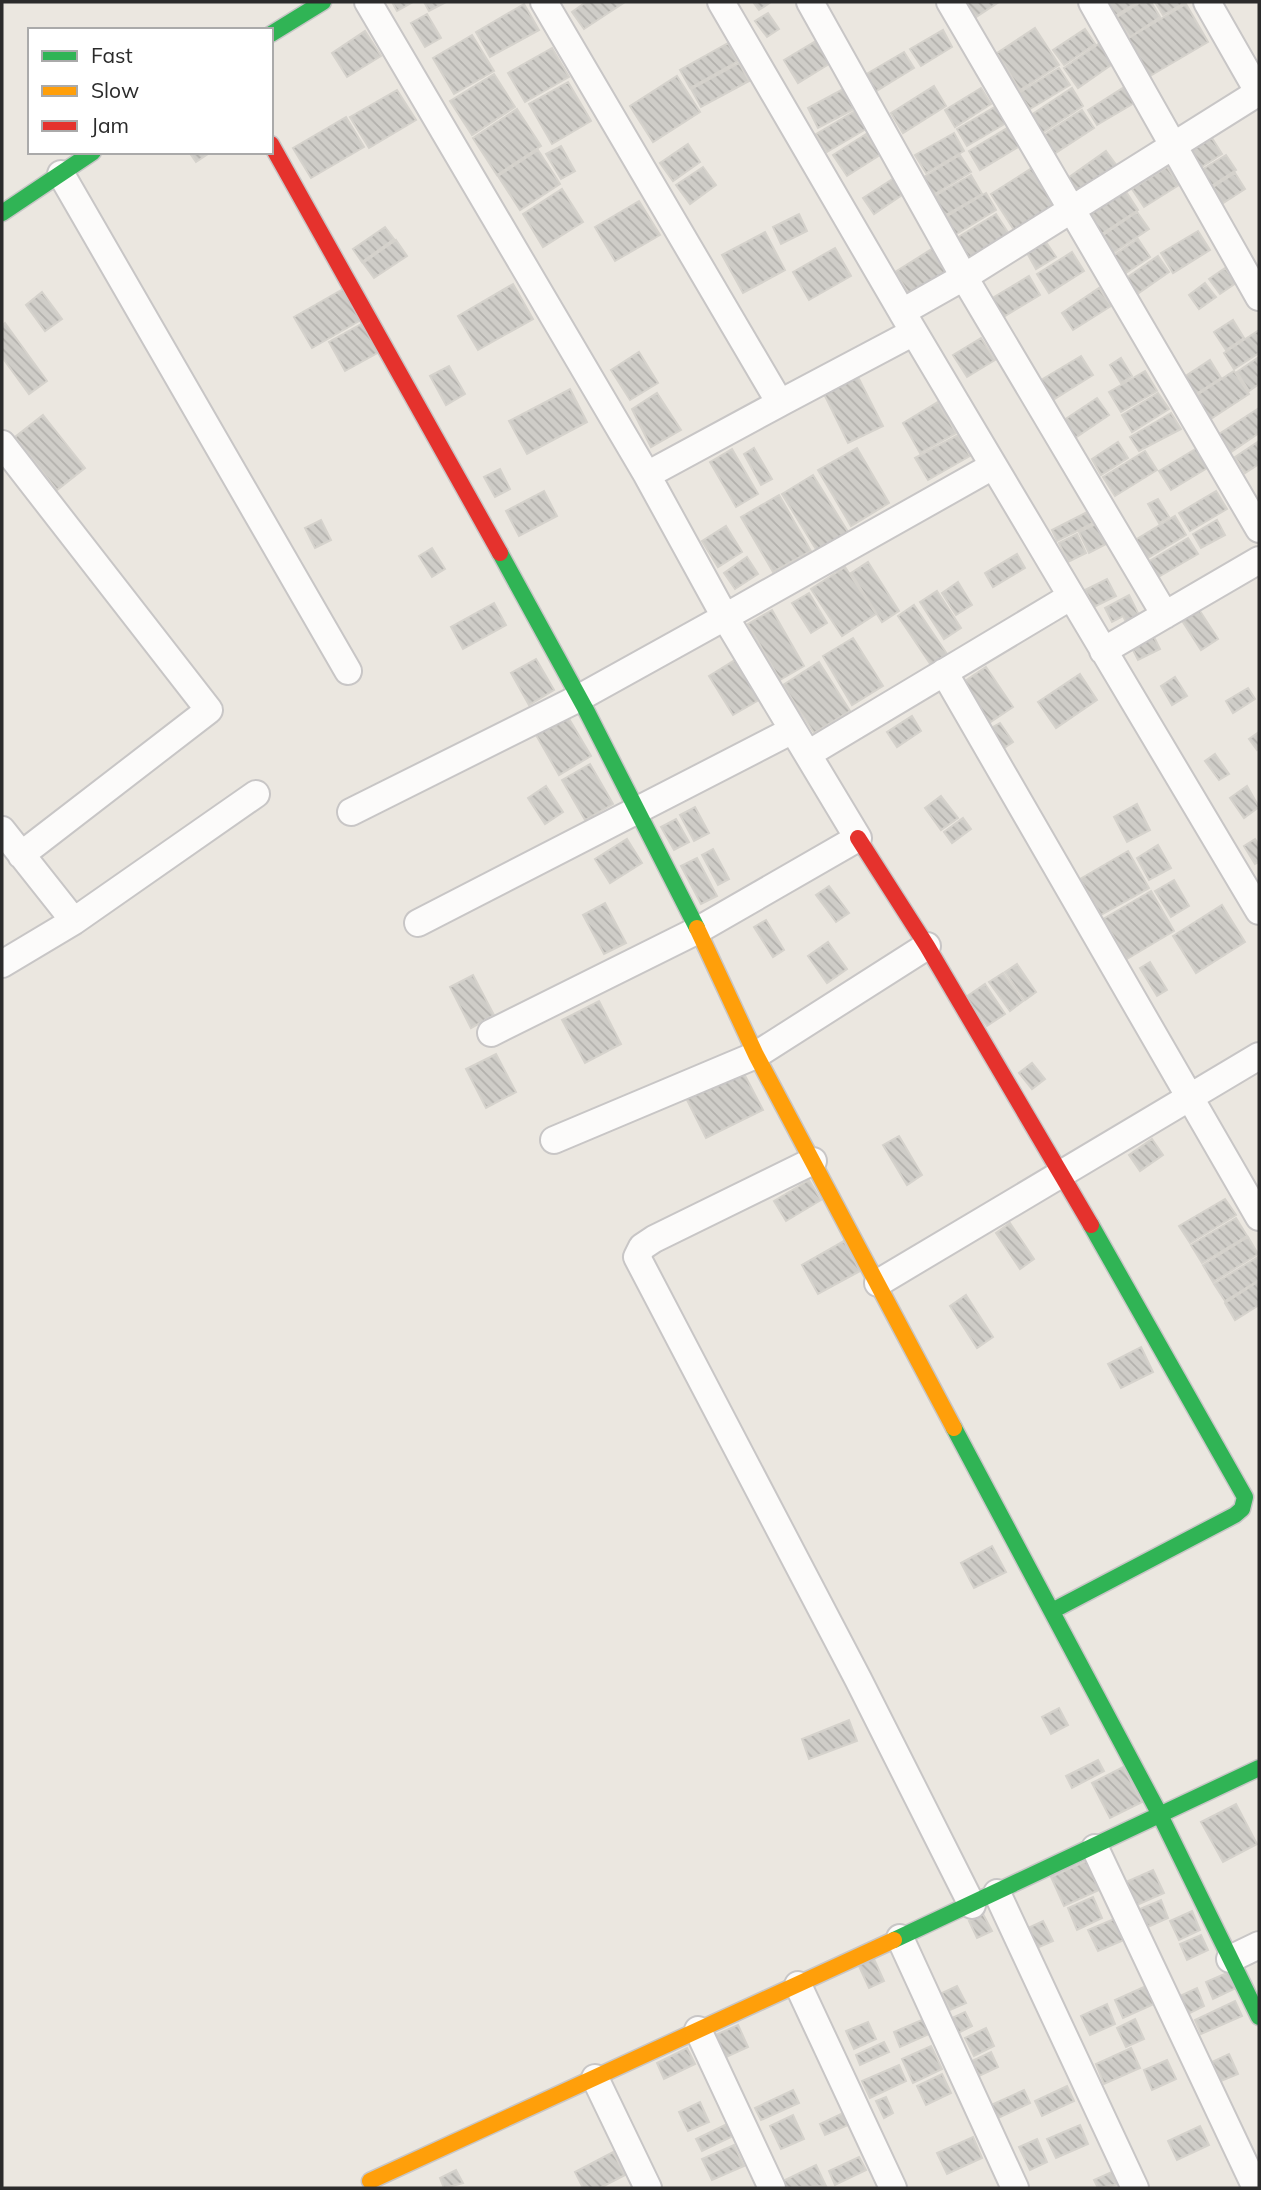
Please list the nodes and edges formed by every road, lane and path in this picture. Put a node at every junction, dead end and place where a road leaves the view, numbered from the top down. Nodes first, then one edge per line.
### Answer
1 (323, 2) edge
2 (368, 2) edge
3 (544, 2) edge
4 (721, 2) edge
5 (810, 2) edge
6 (950, 2) edge
7 (1092, 2) edge
8 (1207, 2) edge
9 (273, 33) edge
10 (1259, 93) edge
11 (273, 148) edge
12 (1174, 148) junction
13 (90, 154) edge
14 (61, 174) junction
15 (1072, 211) junction
16 (2, 213) edge
17 (964, 277) junction
18 (1259, 297) edge
19 (908, 322) junction
20 (780, 403) junction
21 (2, 444) edge
22 (993, 466) junction
23 (647, 475) junction
24 (1259, 529) edge
25 (1256, 570) edge
26 (1070, 597) junction
27 (1165, 615) junction
28 (725, 617) junction
29 (1102, 651) junction
30 (348, 671) dead end
31 (944, 672) junction
32 (579, 698) junction
33 (793, 730) junction
34 (808, 754) junction
35 (256, 794) dead end
36 (639, 811) junction
37 (351, 812) dead end
38 (2, 830) edge
39 (858, 838) junction
40 (22, 855) junction
41 (1259, 911) edge
42 (74, 921) junction
43 (418, 923) dead end
44 (700, 929) junction
45 (927, 946) junction
46 (2, 964) edge
47 (491, 1032) dead end
48 (756, 1055) junction
49 (1259, 1056) edge
50 (1192, 1098) junction
51 (554, 1140) dead end
52 (813, 1161) junction
53 (1062, 1174) junction
54 (1259, 1217) edge
55 (878, 1283) junction
56 (1052, 1611) junction
57 (1259, 1768) edge
58 (1159, 1813) junction
59 (1095, 1848) junction
60 (996, 1894) junction
61 (972, 1905) junction
62 (900, 1938) junction
63 (1259, 1945) edge
64 (1230, 1959) junction
65 (798, 1985) junction
66 (1259, 2017) edge
67 (698, 2030) junction
68 (595, 2077) junction
69 (370, 2181) dead end
70 (648, 2188) edge
71 (772, 2188) edge
72 (893, 2188) edge
73 (1015, 2188) edge
74 (1135, 2188) edge
75 (1256, 2188) edge

1 - 9 street
2 - 23 street
3 - 20 street
4 - 19 street
5 - 17 street
6 - 15 street
7 - 12 street
8 - 10 street
10 - 12 street
11 - 32 street
12 - 15 street
12 - 18 street
13 - 14 street
14 - 16 street
14 - 30 street
15 - 17 street
15 - 24 street
17 - 19 street
17 - 27 street
19 - 20 street
19 - 22 street
20 - 23 street
21 - 40 street
22 - 26 street
22 - 28 street
23 - 28 street
25 - 27 street
26 - 29 street
26 - 31 street
27 - 29 street
28 - 32 street
28 - 33 street
29 - 41 street
31 - 34 street
31 - 50 street
32 - 36 street
32 - 37 street
33 - 34 street
33 - 36 street
34 - 39 street
35 - 42 street
36 - 43 street
36 - 44 street
38 - 40 street
39 - 44 street
39 - 45 street
40 - 42 street
42 - 46 street
44 - 47 street
44 - 48 street
45 - 48 street
45 - 53 street
48 - 51 street
48 - 52 street
49 - 50 street
50 - 53 street
50 - 54 street
52 - 55 street
52 - 61 street
53 - 55 street
53 - 56 street
55 - 56 street
56 - 58 street
57 - 58 street
58 - 59 street
58 - 64 street
59 - 60 street
59 - 75 street
60 - 61 street
60 - 74 street
61 - 62 street
62 - 65 street
62 - 73 street
63 - 64 street
64 - 66 street
65 - 67 street
65 - 72 street
67 - 68 street
67 - 71 street
68 - 69 street
68 - 70 street

